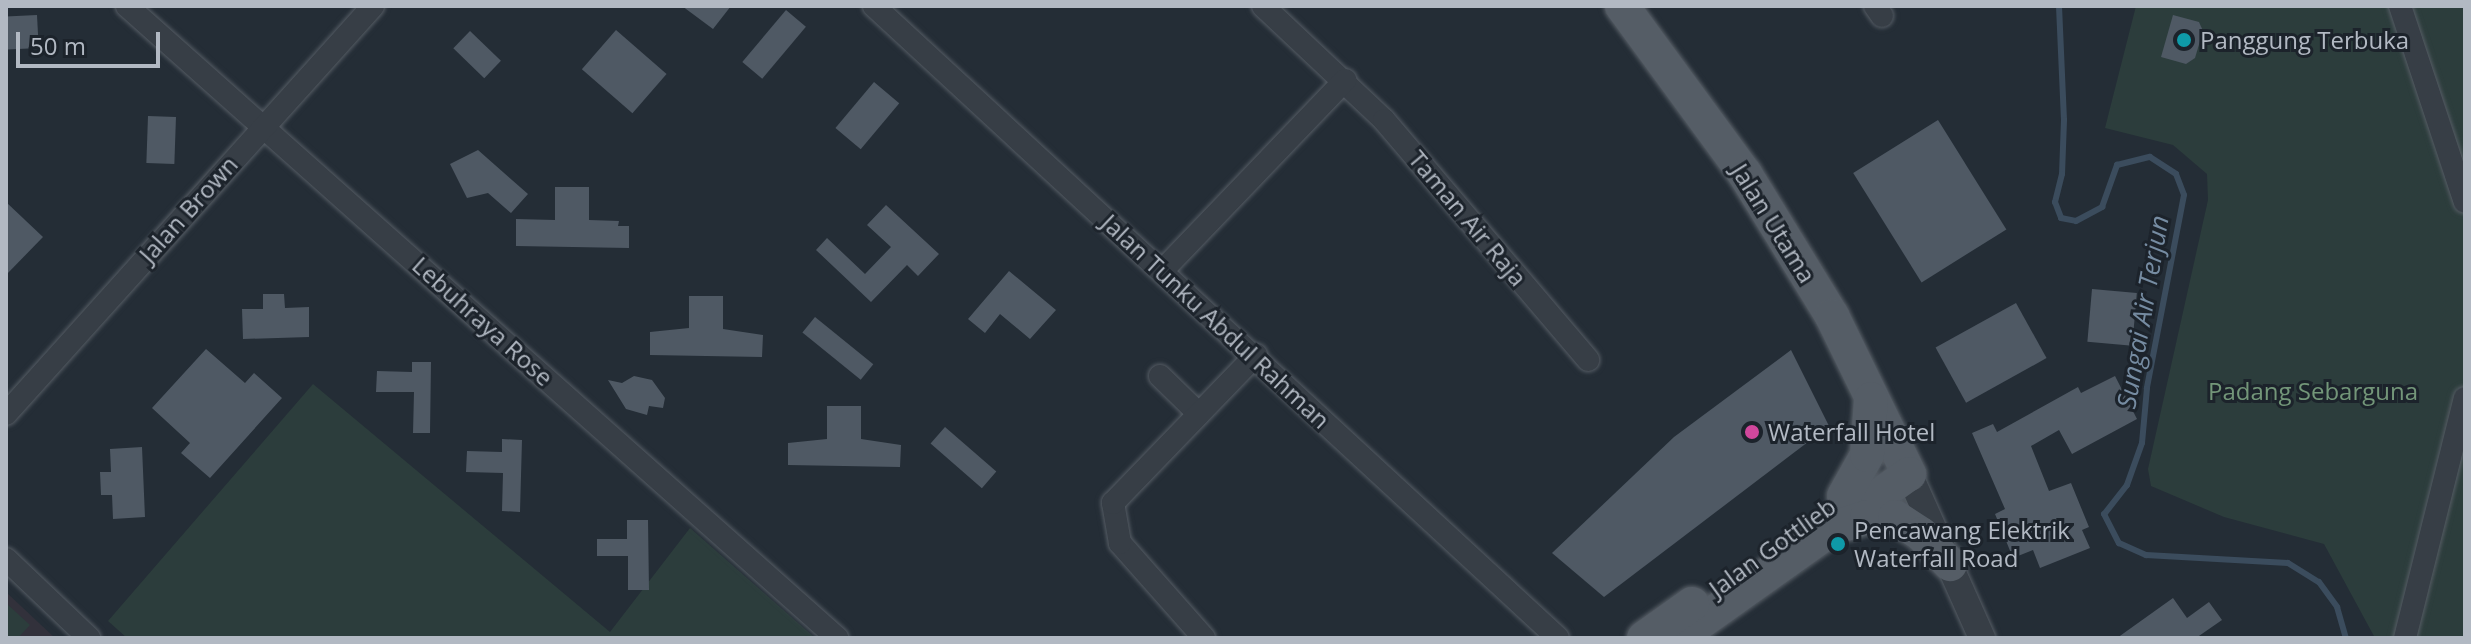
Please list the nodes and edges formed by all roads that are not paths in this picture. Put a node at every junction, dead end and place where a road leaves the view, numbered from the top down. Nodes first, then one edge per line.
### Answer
1 (127, 6) edge
2 (373, 6) edge
3 (874, 6) edge
4 (1263, 6) edge
5 (1622, 6) edge
6 (2400, 6) edge
7 (1345, 80) junction
8 (264, 126) junction
9 (2465, 202) edge
10 (1164, 269) junction
11 (1256, 355) junction
12 (1588, 360) dead end
13 (1160, 376) dead end
14 (1871, 397) junction
15 (2465, 398) edge
16 (6, 414) edge
17 (1199, 414) junction
18 (1905, 465) junction
19 (1844, 496) junction
20 (1831, 529) junction
21 (6, 559) edge
22 (1950, 564) junction
23 (89, 638) edge
24 (837, 638) edge
25 (1204, 638) edge
26 (1558, 638) edge
27 (1644, 638) edge
28 (1678, 638) edge
29 (1982, 638) edge
30 (2405, 638) edge

1 - 8 street, Lebuhraya Rose
2 - 8 street, Jalan Brown
3 - 10 street, Jalan Tunku Abdul Rahman
4 - 7 street, Taman Air Raja
5 - 14 main road, Jalan Utama
6 - 9 street
7 - 10 street
7 - 12 street, Taman Air Raja
8 - 16 street, Jalan Brown
8 - 24 street, Lebuhraya Rose
10 - 11 street, Jalan Tunku Abdul Rahman
11 - 17 street
11 - 26 street, Jalan Tunku Abdul Rahman
13 - 17 street
14 - 18 main road, Jalan Utama
14 - 19 main road
15 - 30 street
17 - 25 street
18 - 19 main road, Jalan Gottlieb
18 - 20 main road, Jalan Gottlieb
18 - 22 street
19 - 27 main road, Jalan Gottlieb
20 - 22 main road
20 - 28 main road, Jalan Gottlieb
21 - 23 street
22 - 29 street

